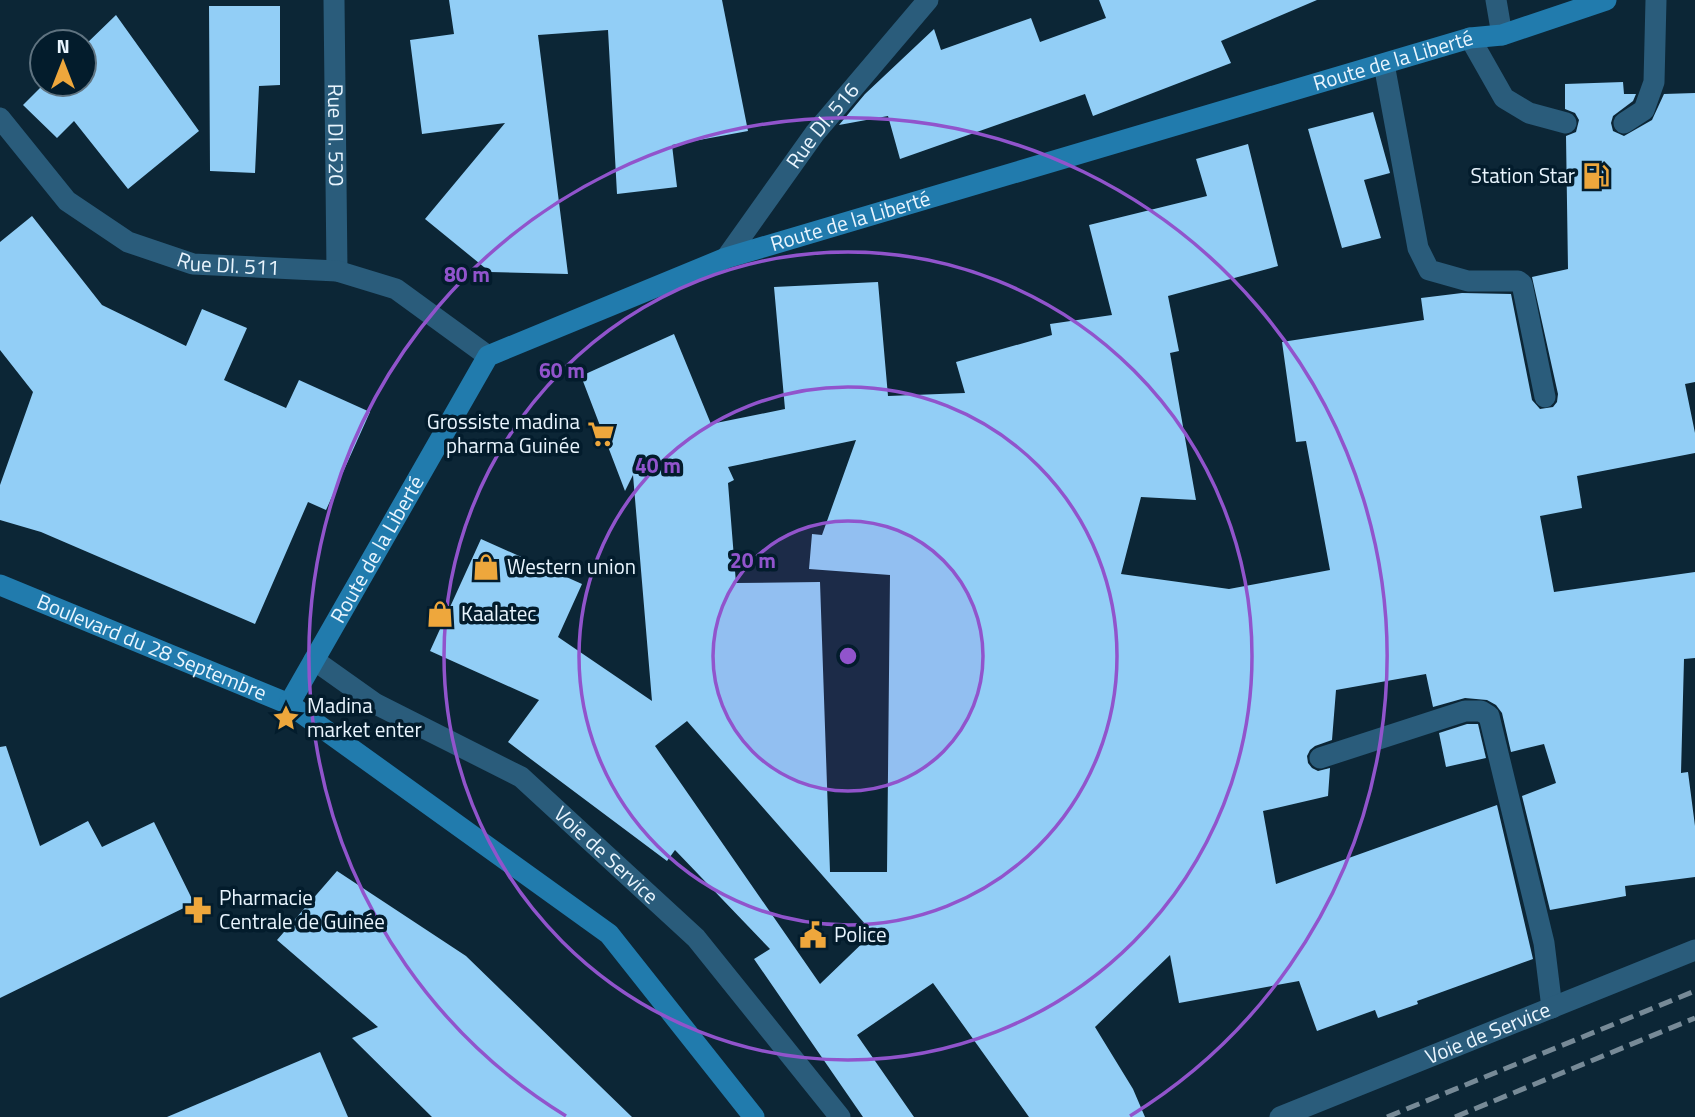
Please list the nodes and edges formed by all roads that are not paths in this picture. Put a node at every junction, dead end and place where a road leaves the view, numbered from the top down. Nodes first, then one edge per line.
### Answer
1 (334, 0) edge
2 (928, 0) edge
3 (1496, 0) edge
4 (1606, 0) edge
5 (1656, 0) edge
6 (1502, 35) junction
7 (1470, 38) junction
8 (1384, 64) junction
9 (0, 118) edge
10 (1566, 123) dead end
11 (1624, 123) dead end
12 (726, 258) junction
13 (337, 271) junction
14 (488, 356) junction
15 (1545, 397) dead end
16 (0, 585) edge
17 (314, 660) junction
18 (289, 704) junction
19 (1320, 758) dead end
20 (1695, 950) edge
21 (1552, 1008) junction
22 (754, 1117) edge
23 (840, 1117) edge
24 (1280, 1117) edge

1 - 13 street, Rue DI. 520
2 - 12 street, Rue DI. 516
3 - 6 street
4 - 6 main road, Route de la Liberté
5 - 11 street
6 - 7 main road, Route de la Liberté
7 - 8 main road, Route de la Liberté
7 - 10 street
8 - 12 main road, Route de la Liberté
8 - 15 street
9 - 13 street, Rue DI. 511
12 - 14 main road, Route de la Liberté
13 - 14 street, Rue DI. 511
14 - 17 main road, Route de la Liberté
16 - 18 main road, Boulevard du 28 Septembre
17 - 18 main road, Route de la Liberté
17 - 23 street, Voie de Service
18 - 22 main road, Boulevard du 28 Septembre
19 - 21 street
20 - 21 street, Voie de Service
21 - 24 street, Voie de Service

